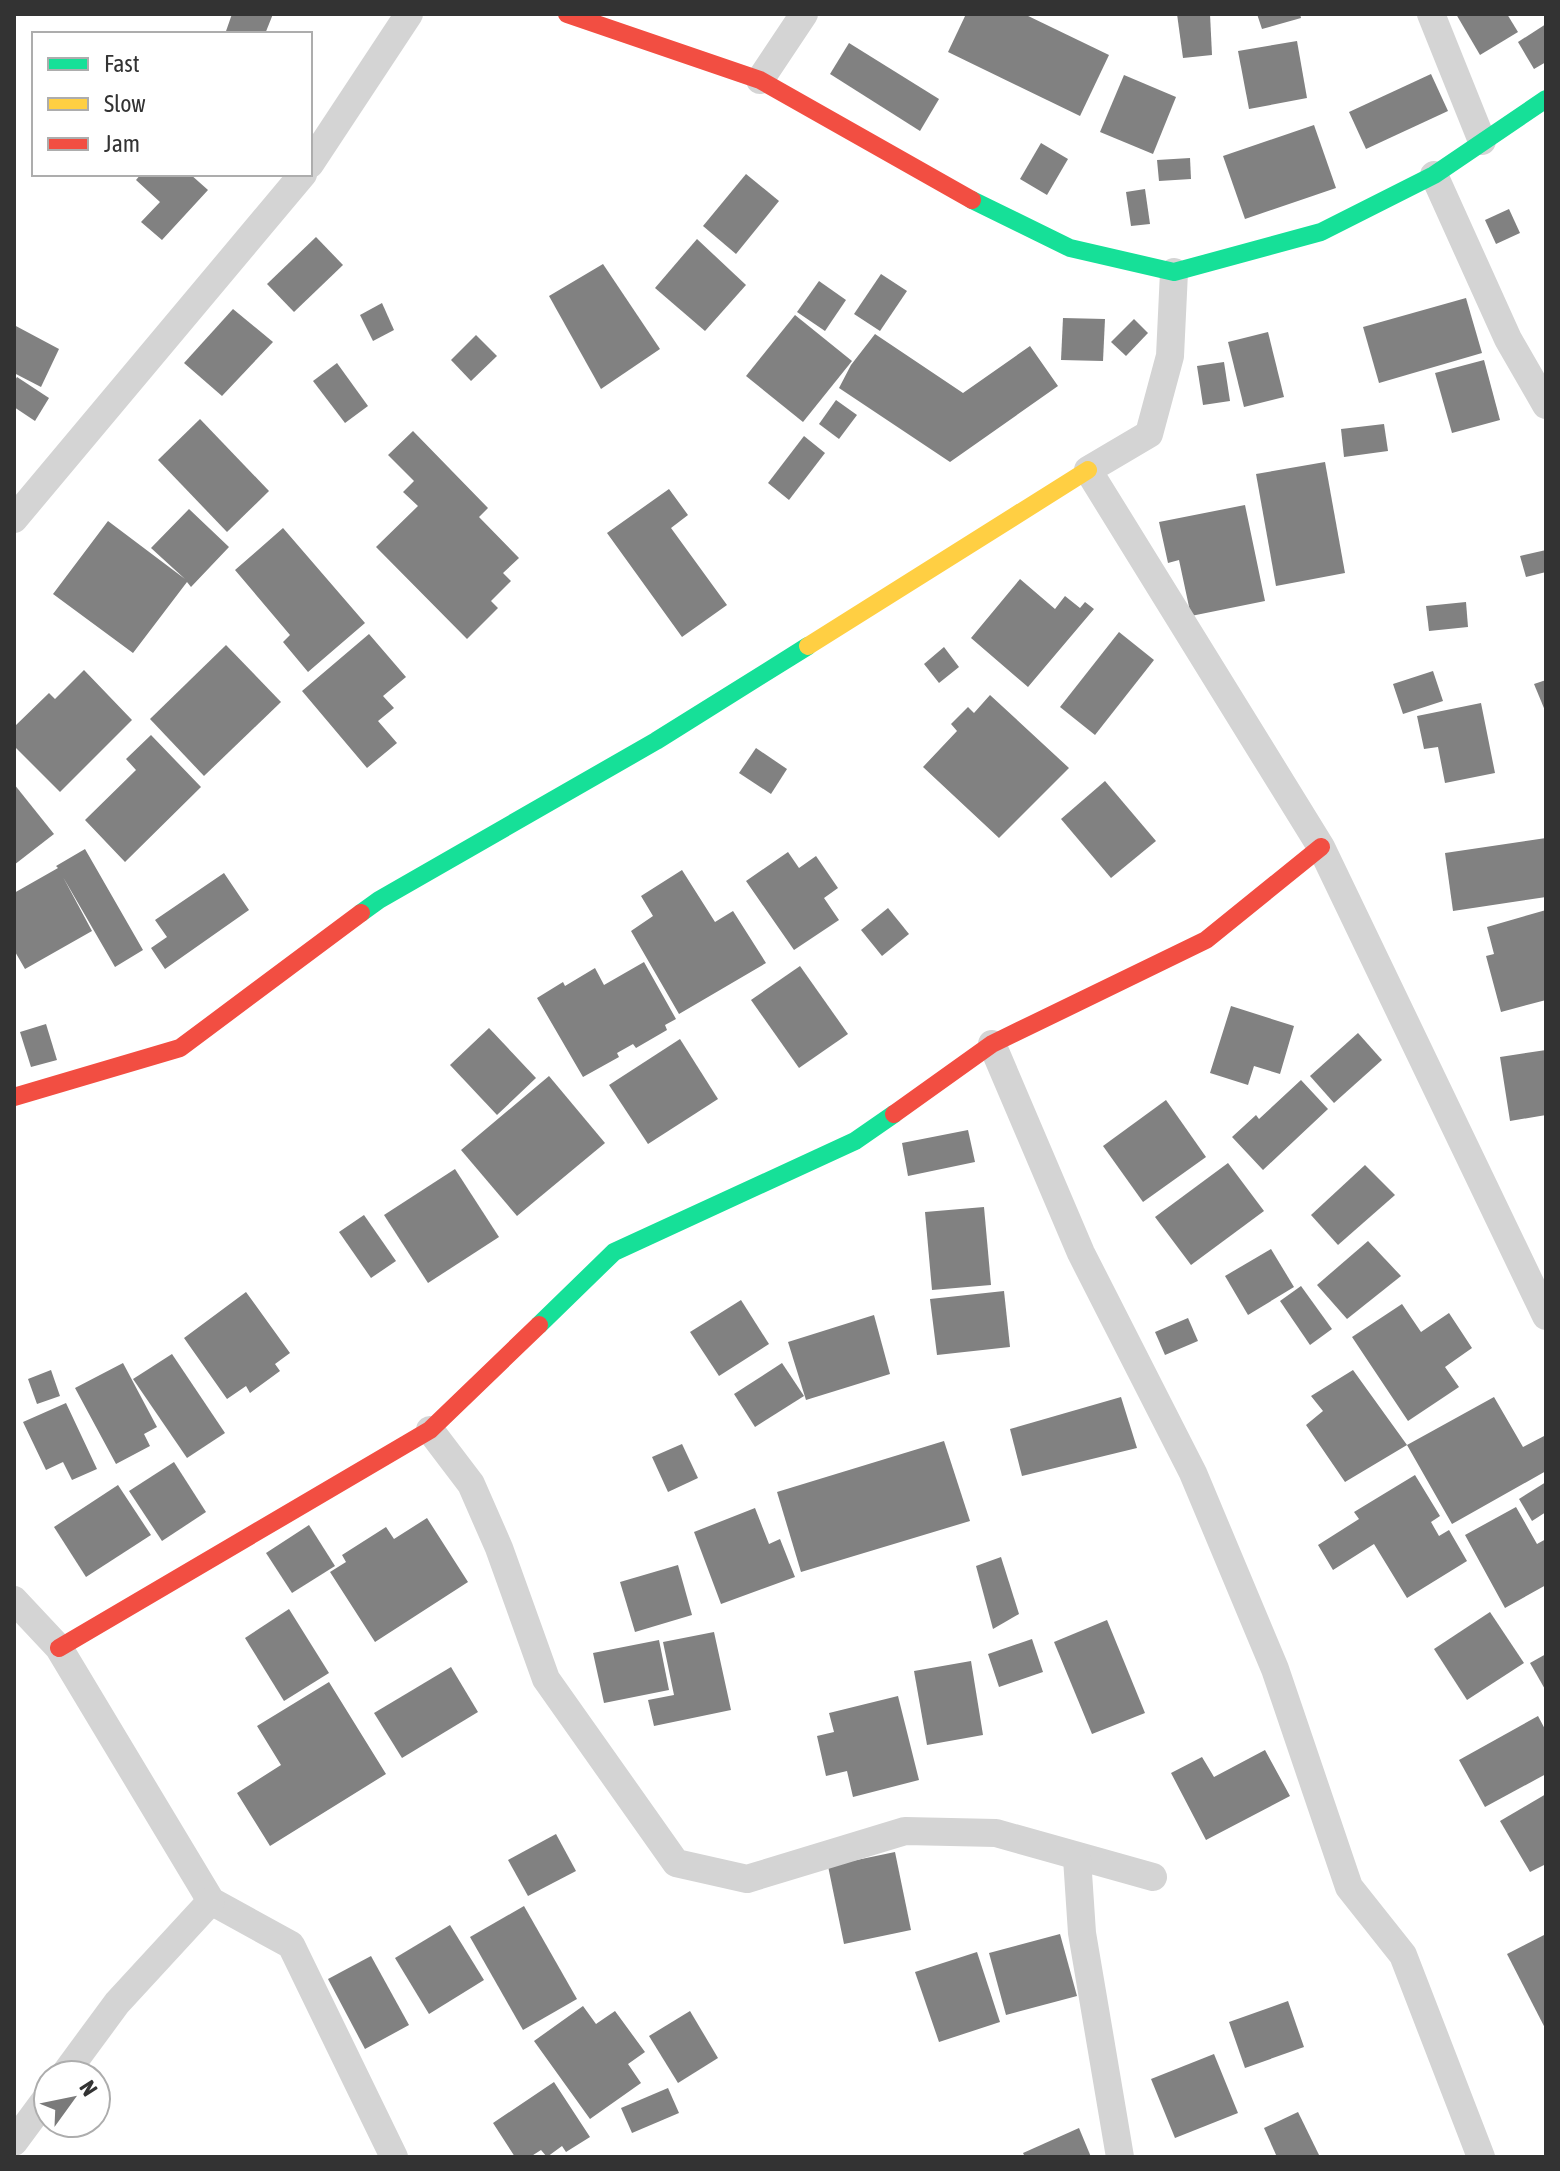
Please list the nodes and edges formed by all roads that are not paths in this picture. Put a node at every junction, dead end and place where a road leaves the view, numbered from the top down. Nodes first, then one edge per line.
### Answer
1 (409, 14) edge
2 (567, 14) edge
3 (804, 14) edge
4 (1431, 14) edge
5 (760, 80) junction
6 (1546, 99) edge
7 (1482, 141) junction
8 (312, 161) edge
9 (1434, 175) junction
10 (301, 176) edge
11 (1174, 272) junction
12 (1546, 405) edge
13 (1088, 470) junction
14 (14, 519) edge
15 (1321, 847) junction
16 (992, 1044) junction
17 (14, 1097) edge
18 (1546, 1316) edge
19 (430, 1430) junction
20 (14, 1600) edge
21 (59, 1648) junction
22 (1077, 1858) junction
23 (1153, 1877) dead end
24 (211, 1901) junction
25 (76, 2059) edge
26 (32, 2118) edge
27 (14, 2142) edge
28 (394, 2157) edge
29 (1120, 2157) edge
30 (1481, 2157) edge

1 - 8 street
2 - 5 street
3 - 5 street
4 - 7 street
5 - 11 street
6 - 7 street
7 - 9 street
9 - 11 street
9 - 12 street
10 - 14 street
11 - 13 street
13 - 15 street
13 - 17 street
15 - 16 street
15 - 18 street
16 - 19 street
16 - 30 street
19 - 21 street
19 - 22 street
20 - 21 street
21 - 24 street
22 - 23 street
22 - 29 street
24 - 25 street
24 - 28 street
26 - 27 street

